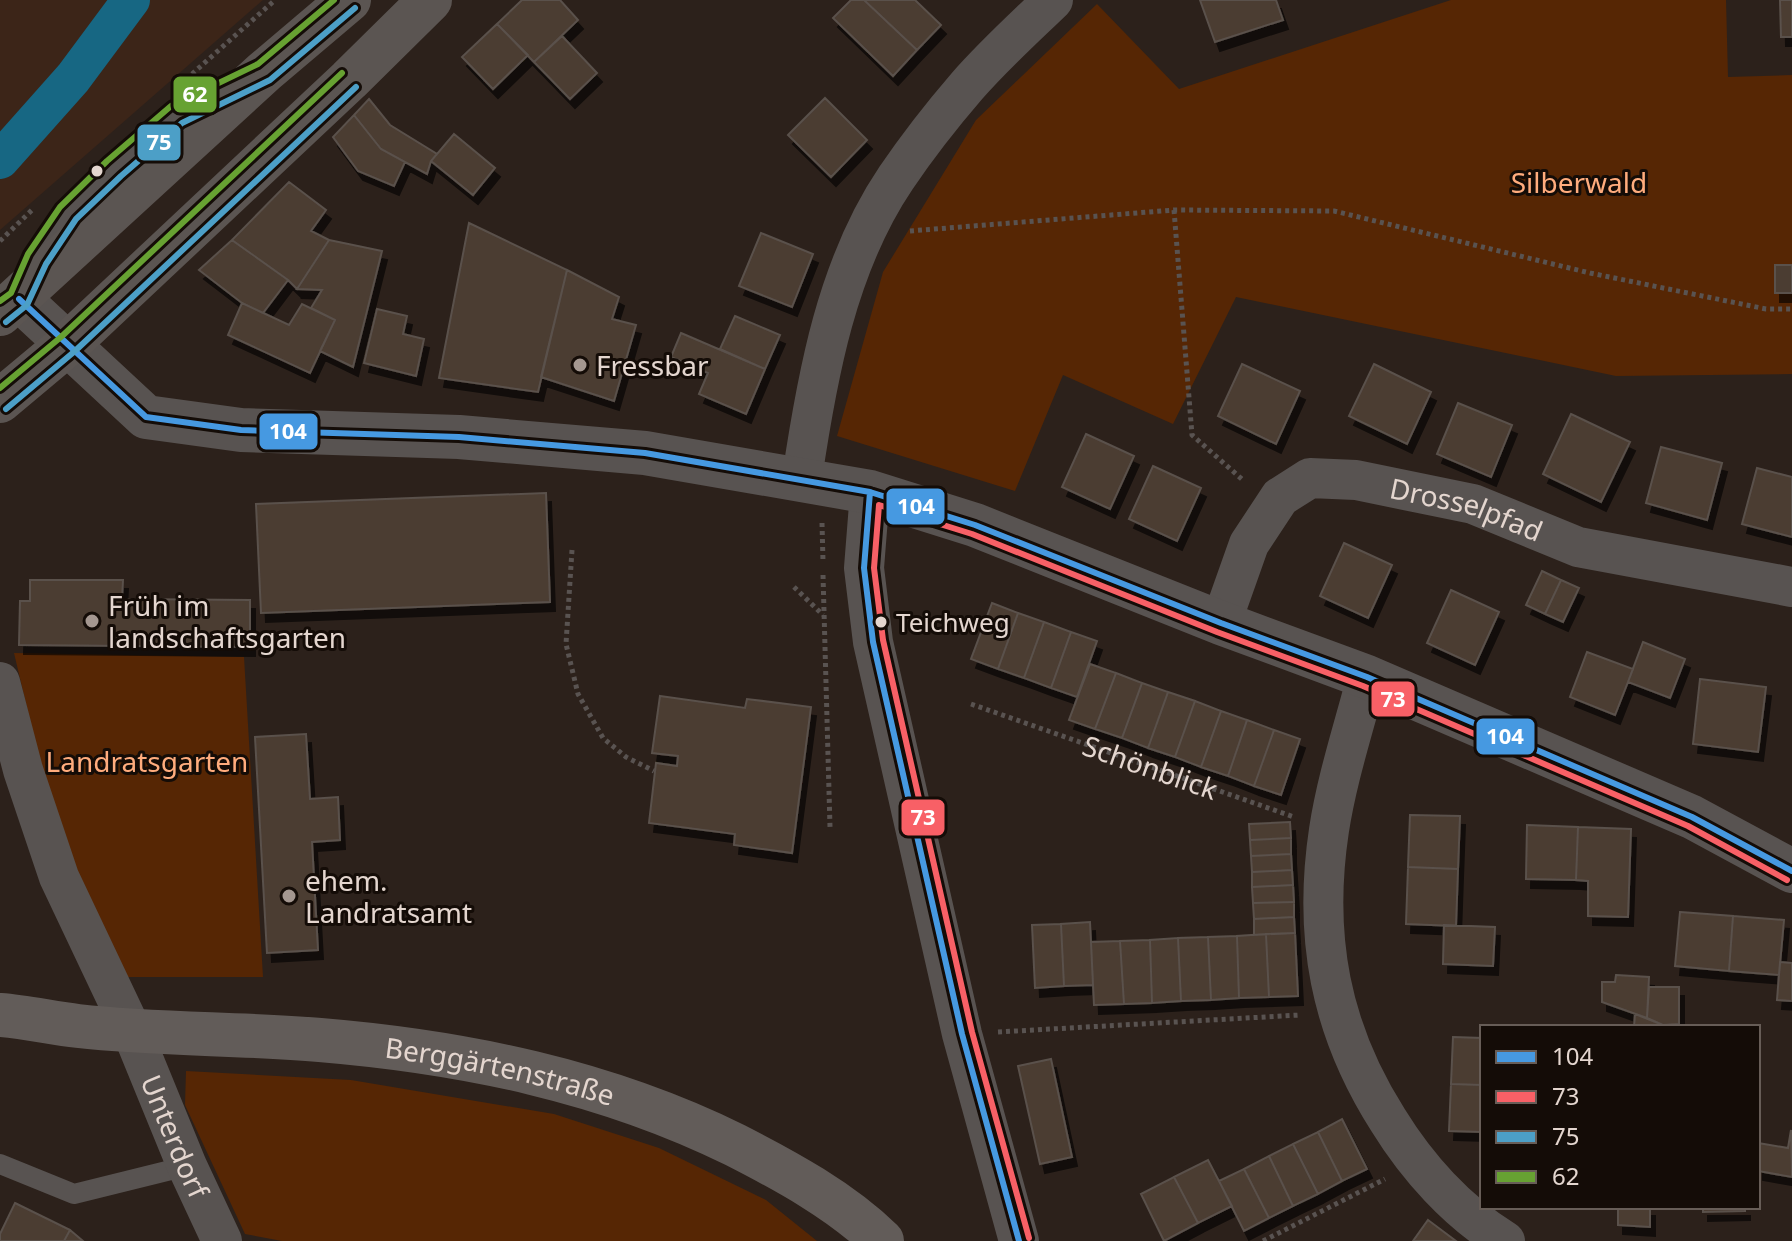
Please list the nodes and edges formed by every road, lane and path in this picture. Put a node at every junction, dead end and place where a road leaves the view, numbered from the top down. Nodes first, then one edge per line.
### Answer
1 (349, 0) edge
2 (430, 0) edge
3 (1053, 0) edge
4 (1174, 210) junction
5 (865, 234) junction
6 (6, 298) edge
7 (1792, 309) edge
8 (68, 344) junction
9 (0, 401) edge
10 (812, 480) junction
11 (870, 492) junction
12 (1273, 507) junction
13 (572, 550) dead end
14 (794, 587) dead end
15 (1792, 587) edge
16 (824, 616) junction
17 (1221, 623) junction
18 (1367, 677) junction
19 (0, 682) edge
20 (971, 704) dead end
21 (654, 771) dead end
22 (830, 827) dead end
23 (1329, 829) junction
24 (1792, 871) edge
25 (1337, 1013) junction
26 (0, 1015) edge
27 (77, 1026) junction
28 (131, 1029) junction
29 (993, 1032) dead end
30 (0, 1035) edge
31 (1418, 1163) junction
32 (0, 1164) edge
33 (187, 1166) junction
34 (222, 1241) edge
35 (882, 1241) edge
36 (1019, 1241) edge
37 (1263, 1241) edge
38 (1505, 1241) edge

1 - 6 main road
2 - 8 main road
3 - 5 street
4 - 5 path
4 - 7 path
4 - 12 path
5 - 10 street
6 - 8 street
8 - 9 main road
8 - 10 street
10 - 11 street
10 - 16 path
11 - 17 street
11 - 36 street
12 - 15 street, Drosselpfad
12 - 17 street, Drosselpfad
13 - 21 path
14 - 16 path
16 - 22 path
17 - 18 street
18 - 23 street
18 - 24 street
19 - 28 street
20 - 23 path, Schönblick
23 - 25 street
25 - 29 path
25 - 31 street
26 - 27 main road, Berggärtenstraße
27 - 28 main road, Berggärtenstraße
27 - 30 main road, Berggärtenstraße
28 - 33 street, Unterdorf
28 - 35 main road, Berggärtenstraße
31 - 37 path
31 - 38 street
32 - 33 lane
33 - 34 street, Unterdorf

